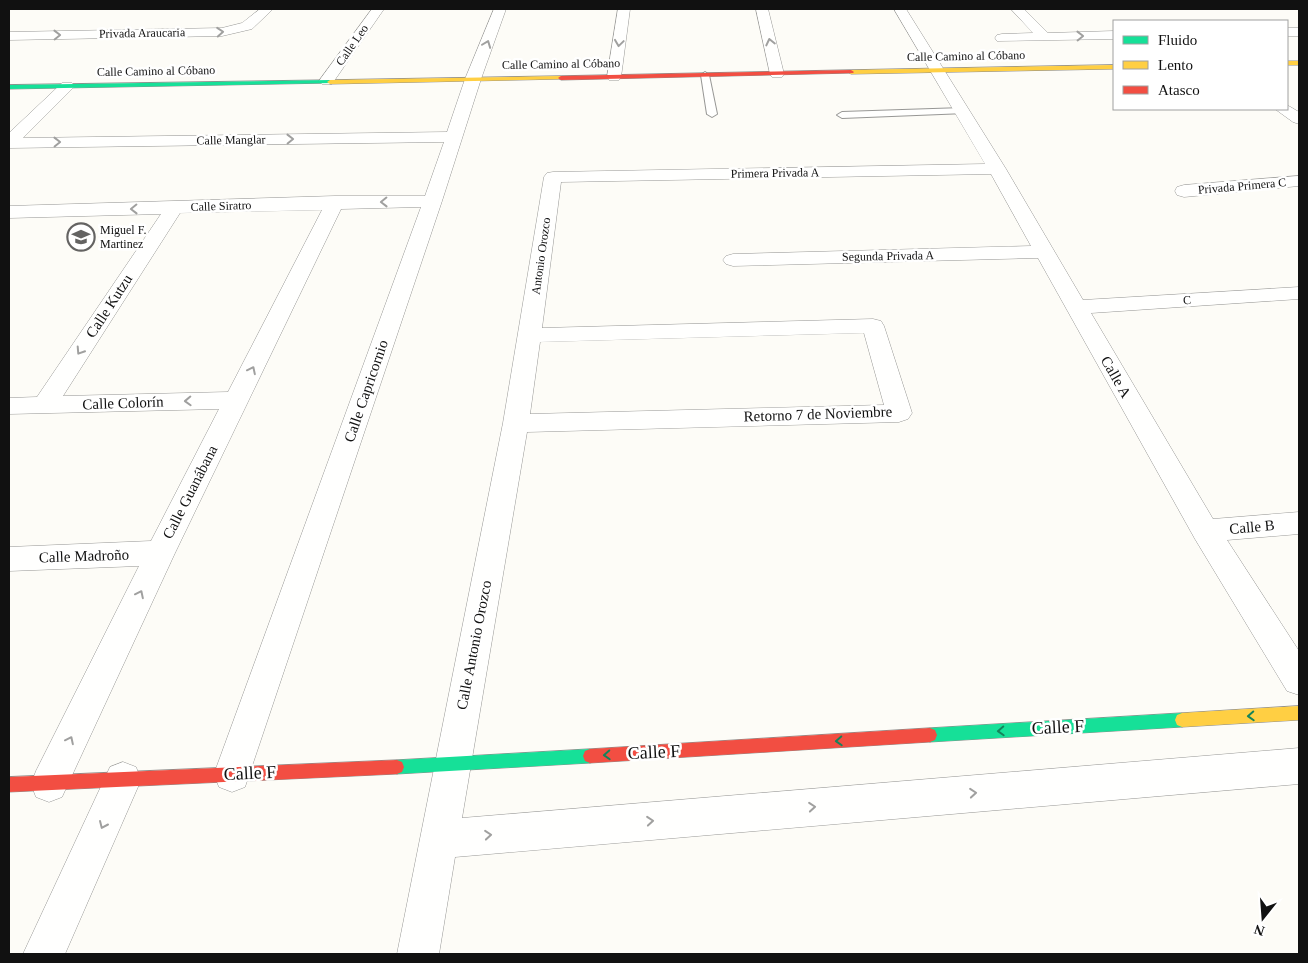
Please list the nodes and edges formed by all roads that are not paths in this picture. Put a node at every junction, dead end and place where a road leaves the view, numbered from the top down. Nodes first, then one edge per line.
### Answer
1 (267, 9) edge
2 (378, 9) edge
3 (500, 9) edge
4 (624, 9) edge
5 (762, 9) edge
6 (900, 9) edge
7 (1017, 9) edge
8 (9, 36) edge
9 (1113, 36) edge
10 (1046, 37) junction
11 (1002, 38) dead end
12 (1113, 67) edge
13 (939, 70) junction
14 (777, 74) junction
15 (705, 76) junction
16 (614, 77) junction
17 (474, 79) junction
18 (327, 81) junction
19 (67, 86) junction
20 (9, 87) edge
21 (1286, 110) edge
22 (963, 112) junction
23 (712, 114) dead end
24 (842, 115) dead end
25 (1299, 119) edge
26 (454, 136) junction
27 (9, 142) edge
28 (997, 169) junction
29 (553, 177) joint
30 (1299, 181) edge
31 (1184, 190) dead end
32 (433, 200) junction
33 (335, 202) junction
34 (174, 208) junction
35 (9, 212) edge
36 (1043, 252) junction
37 (733, 260) dead end
38 (1299, 293) edge
39 (1075, 307) junction
40 (529, 335) junction
41 (237, 400) junction
42 (44, 405) junction
43 (9, 406) edge
44 (516, 423) junction
45 (1299, 523) edge
46 (1205, 531) junction
47 (160, 553) junction
48 (9, 559) edge
49 (1299, 680) edge
50 (1299, 713) edge
51 (452, 764) junction
52 (1299, 766) edge
53 (232, 774) junction
54 (123, 780) junction
55 (49, 784) junction
56 (9, 785) edge
57 (439, 839) junction
58 (44, 954) edge
59 (418, 954) edge

8 -> 1 street, Privada Araucaria
2 - 18 street, Calle Leo
17 -> 3 street, Calle Capricornio
4 -> 16 street
14 -> 5 street
6 - 13 street, Calle A
7 - 10 street
10 -> 9 street
10 - 11 street
12 - 13 street, Calle Camino al Cóbano
13 - 14 street, Calle Camino al Cóbano
13 - 22 street, Calle A
14 - 15 street, Calle Camino al Cóbano
15 - 16 street, Calle Camino al Cóbano
15 - 23 lane
16 - 17 street, Calle Camino al Cóbano
17 - 18 street, Calle Camino al Cóbano
17 - 26 street, Calle Capricornio
18 - 19 street, Calle Camino al Cóbano
19 - 20 street, Calle Camino al Cóbano
19 - 27 street
21 - 25 street
22 - 24 lane
22 - 28 street, Calle A
27 -> 26 street, Calle Manglar
26 - 32 street, Calle Capricornio
28 - 29 street, Primera Privada A
28 - 36 street, Calle A
29 - 40 street, Antonio Orozco
30 - 31 street, Privada Primera C
32 -> 33 street, Calle Siratro
32 - 53 street, Calle Capricornio
33 - 34 street, Calle Siratro
41 -> 33 street, Calle Guanábana
34 -> 35 street, Calle Siratro
34 -> 42 street, Calle Kutzu
36 - 37 street, Segunda Privada A
36 - 39 street, Calle A
38 - 39 street, C
39 - 46 street, Calle A
40 - 44 street, Calle Antonio Orozco
40 - 44 street, Retorno 7 de Noviembre
41 -> 42 street, Calle Colorín
41 - 47 street, Calle Guanábana
42 - 43 street, Calle Colorín
44 - 51 street, Calle Antonio Orozco
45 - 46 street, Calle B
46 - 49 street, Calle A
47 - 48 street, Calle Madroño
55 -> 47 street, Calle Guanábana
50 -> 51 street, Calle F
51 - 53 street, Calle F
51 - 57 street, Calle Antonio Orozco
57 -> 52 street
53 - 54 street, Calle F
54 - 55 street, Calle F
54 -> 58 street
55 - 56 street, Calle F
57 - 59 street, Calle Antonio Orozco

